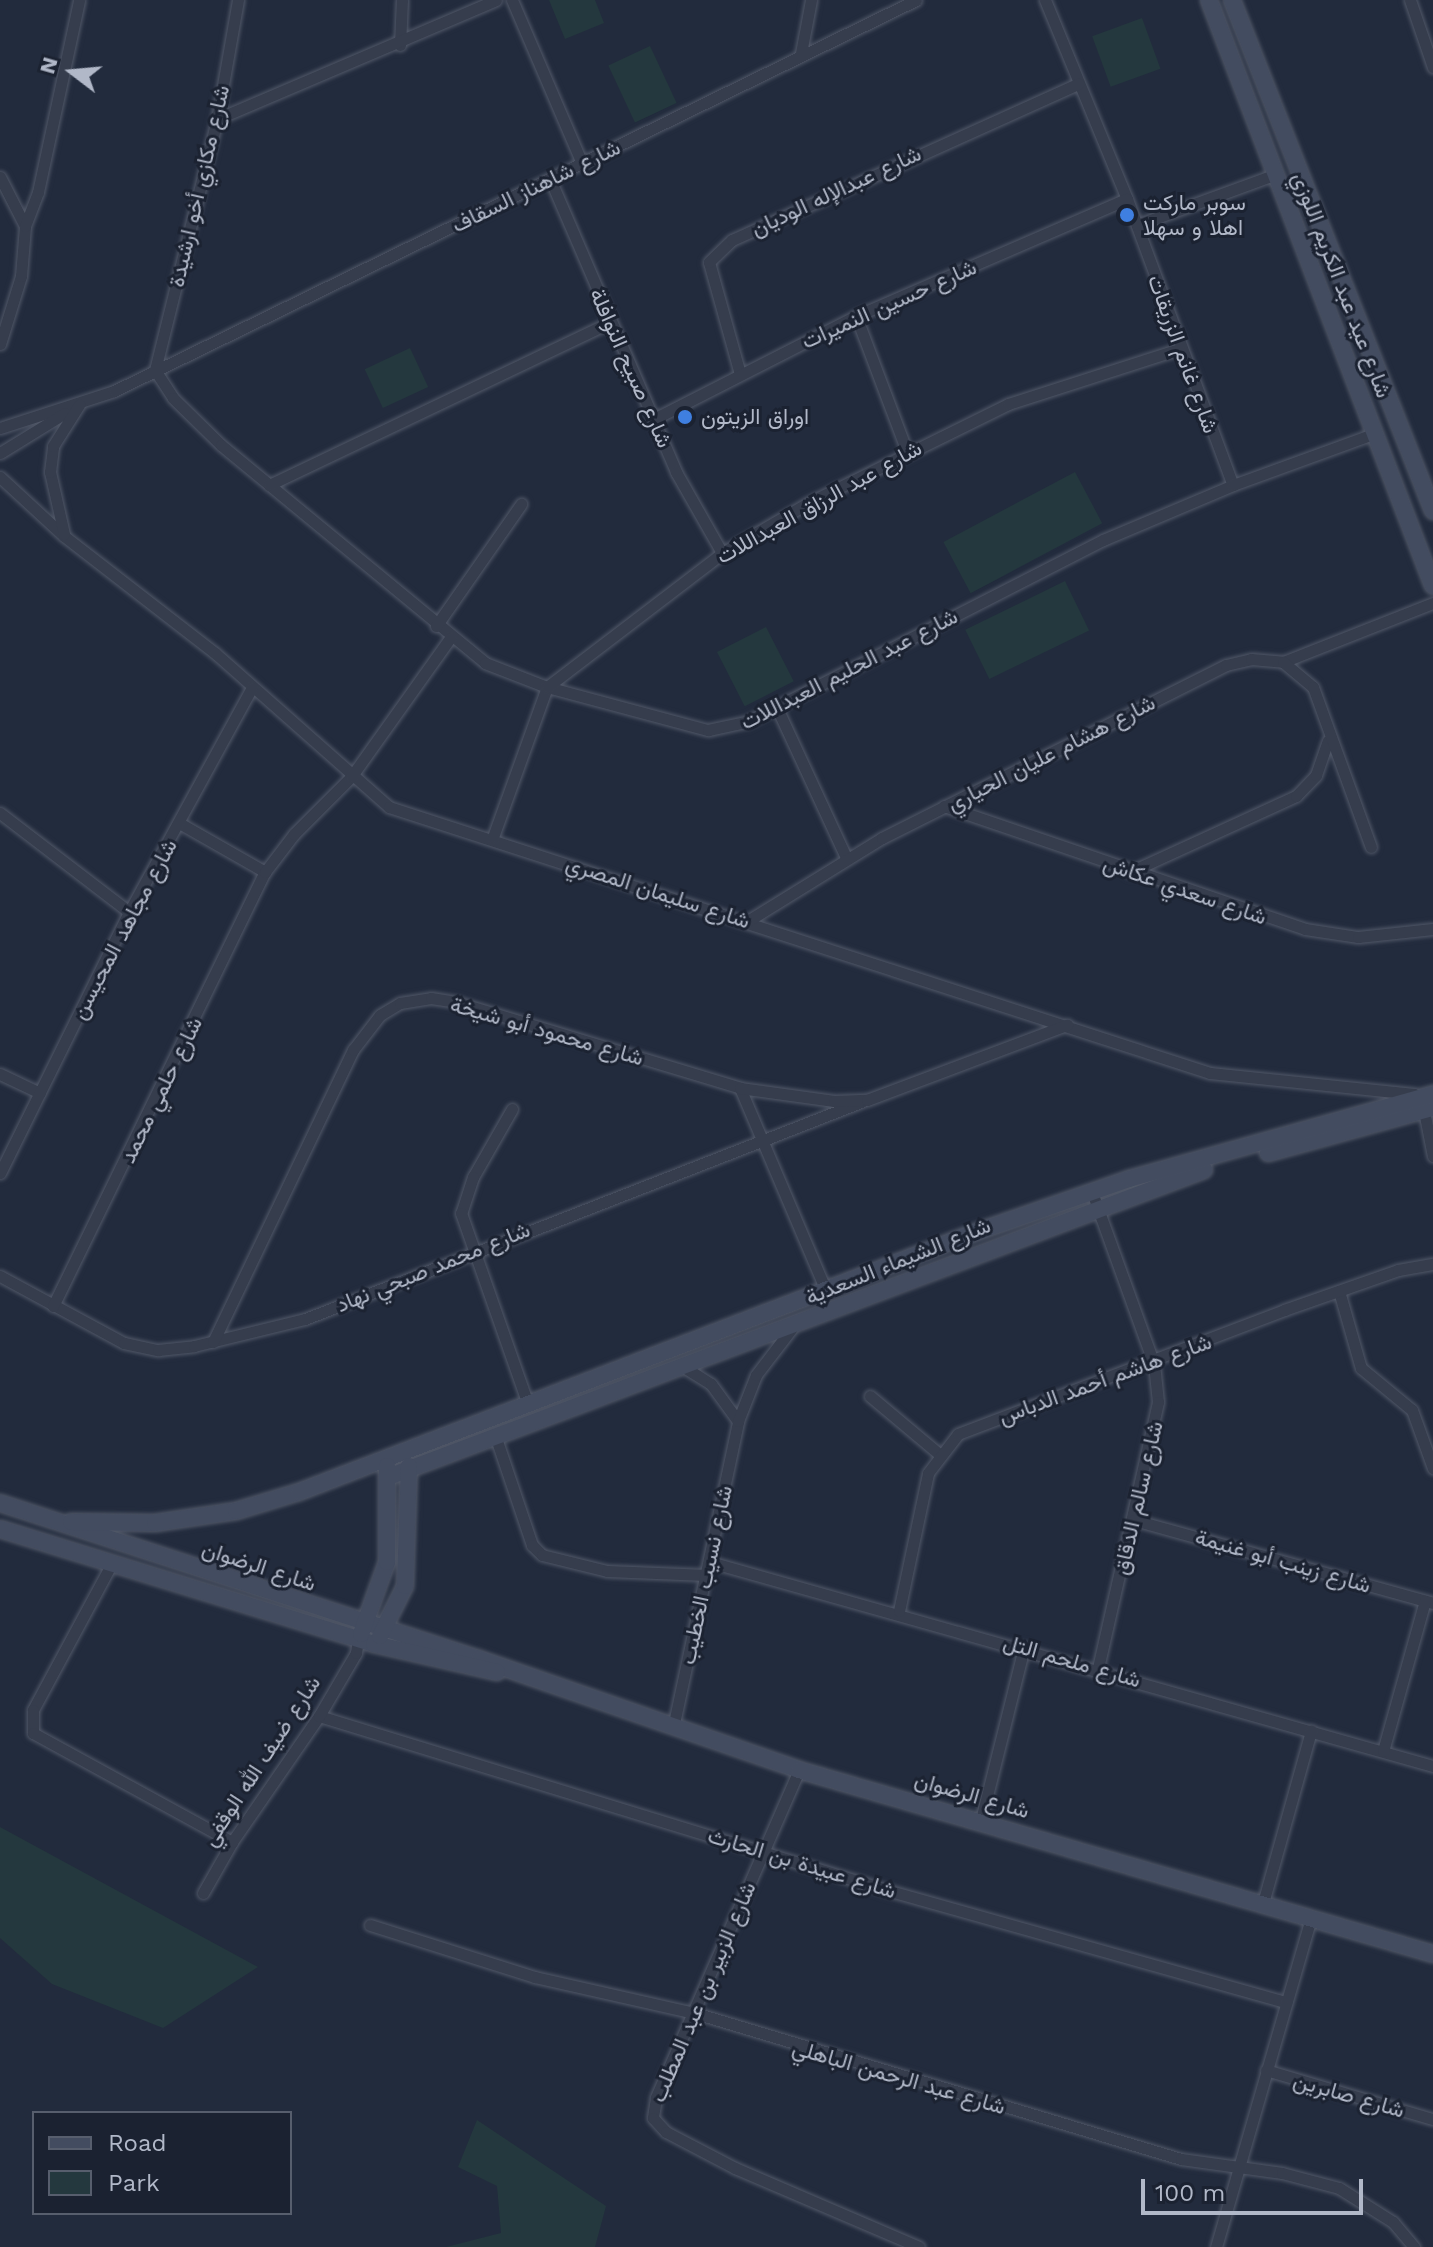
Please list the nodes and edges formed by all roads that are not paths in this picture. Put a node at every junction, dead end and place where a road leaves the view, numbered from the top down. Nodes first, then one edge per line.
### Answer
1 (79, 0) edge
2 (238, 0) edge
3 (402, 0) edge
4 (496, 0) edge
5 (512, 0) edge
6 (811, 0) edge
7 (916, 0) edge
8 (1045, 0) edge
9 (1209, 0) edge
10 (1232, 0) edge
11 (1410, 0) edge
12 (400, 45) junction
13 (801, 53) junction
14 (1433, 67) edge
15 (1078, 84) junction
16 (217, 119) junction
17 (582, 163) junction
18 (1276, 174) junction
19 (0, 177) edge
20 (550, 179) junction
21 (1127, 199) junction
22 (1137, 225) junction
23 (25, 226) junction
24 (856, 316) junction
25 (609, 323) junction
26 (0, 344) edge
27 (1179, 349) junction
28 (155, 370) junction
29 (740, 374) junction
30 (79, 405) junction
31 (654, 419) junction
32 (0, 428) edge
33 (1376, 433) junction
34 (907, 452) junction
35 (0, 453) edge
36 (0, 477) edge
37 (269, 485) junction
38 (1233, 485) junction
39 (521, 504) dead end
40 (1433, 511) edge
41 (64, 536) junction
42 (722, 553) junction
43 (1433, 586) edge
44 (1433, 603) edge
45 (436, 626) junction
46 (450, 638) junction
47 (1283, 662) junction
48 (252, 687) junction
49 (547, 687) junction
50 (777, 708) junction
51 (1328, 741) junction
52 (351, 777) junction
53 (944, 806) junction
54 (0, 813) edge
55 (181, 824) junction
56 (493, 837) junction
57 (1371, 847) dead end
58 (846, 857) junction
59 (265, 872) junction
60 (1130, 872) junction
61 (129, 912) junction
62 (746, 922) junction
63 (1433, 929) edge
64 (1067, 1025) junction
65 (0, 1074) edge
66 (740, 1088) junction
67 (40, 1093) junction
68 (867, 1100) junction
69 (1428, 1103) edge
70 (512, 1109) dead end
71 (764, 1139) junction
72 (1433, 1156) edge
73 (0, 1173) edge
74 (1095, 1199) junction
75 (471, 1251) junction
76 (1433, 1264) edge
77 (0, 1276) edge
78 (826, 1291) junction
79 (1339, 1291) junction
80 (53, 1306) junction
81 (792, 1327) junction
82 (213, 1342) junction
83 (1154, 1364) junction
84 (687, 1369) junction
85 (870, 1396) dead end
86 (528, 1404) junction
87 (738, 1421) junction
88 (497, 1441) junction
89 (938, 1453) junction
90 (407, 1454) junction
91 (1433, 1468) edge
92 (387, 1469) junction
93 (410, 1473) junction
94 (0, 1503) edge
95 (1134, 1520) junction
96 (54, 1522) junction
97 (0, 1529) edge
98 (388, 1547) junction
99 (408, 1548) junction
100 (710, 1562) junction
101 (112, 1563) junction
102 (707, 1575) junction
103 (1429, 1602) edge
104 (899, 1611) junction
105 (386, 1629) junction
106 (363, 1640) junction
107 (1024, 1647) junction
108 (1098, 1668) junction
109 (503, 1671) junction
110 (319, 1716) junction
111 (673, 1728) junction
112 (1311, 1731) junction
113 (1383, 1751) junction
114 (1433, 1766) edge
115 (799, 1770) junction
116 (981, 1820) junction
117 (232, 1842) junction
118 (762, 1850) junction
119 (203, 1893) dead end
120 (1263, 1903) junction
121 (1311, 1917) junction
122 (370, 1925) dead end
123 (1433, 1954) edge
124 (1286, 2002) junction
125 (695, 2013) junction
126 (1266, 2070) junction
127 (1433, 2119) edge
128 (1239, 2167) junction
129 (919, 2247) edge
130 (1216, 2247) edge
131 (1414, 2247) edge

1 - 23 street
2 - 16 street, شارع مكازي أخو ارشيدة
3 - 12 street
4 - 12 street
5 - 17 street
6 - 13 street
7 - 13 street, شارع شاهناز السقاف
8 - 15 street, شارع غانم الزريقات
9 - 18 street, شارع عيد عبد الكريم اللوزي
10 - 40 street, شارع عيد عبد الكريم اللوزي
11 - 14 street
12 - 16 street
13 - 17 street, شارع شاهناز السقاف
15 - 21 street, شارع غانم الزريقات
15 - 29 street, شارع عبدالإله الوديان
16 - 28 street, شارع مكازي أخو ارشيدة
17 - 20 street, شارع شاهناز السقاف
18 - 22 street
18 - 33 street, شارع عيد عبد الكريم اللوزي
19 - 23 street
20 - 25 street, شارع صبيح النوافلة
20 - 28 street, شارع شاهناز السقاف
21 - 22 street, شارع غانم الزريقات
21 - 24 street, شارع حسين النميرات
22 - 27 street, شارع غانم الزريقات
23 - 26 street
24 - 29 street, شارع حسين النميرات
24 - 34 street
25 - 31 street, شارع صبيح النوافلة
25 - 37 street
27 - 34 street, شارع عبد الرزاق العبداللات
27 - 38 street, شارع غانم الزريقات
28 - 30 street
28 - 37 street, شارع عبد الحليم العبداللات
29 - 31 street, شارع حسين النميرات
30 - 32 street
30 - 35 street
30 - 41 street
31 - 42 street, شارع صبيح النوافلة
33 - 38 street, شارع عبد الحليم العبداللات
33 - 43 street, شارع عيد عبد الكريم اللوزي
34 - 42 street, شارع عبد الرزاق العبداللات
36 - 41 street, شارع سليمان المصري
37 - 45 street, شارع عبد الحليم العبداللات
38 - 50 street, شارع عبد الحليم العبداللات
39 - 45 street
41 - 48 street, شارع سليمان المصري
42 - 49 street, شارع عبد الرزاق العبداللات
44 - 47 street
45 - 46 street, شارع عبد الحليم العبداللات
46 - 49 street, شارع عبد الحليم العبداللات
46 - 52 street, شارع حلمي محمد
47 - 51 street
47 - 53 street, شارع هشام عليان الحياري
48 - 52 street, شارع سليمان المصري
48 - 55 street, شارع مجاهد المحيسن
49 - 50 street, شارع عبد الحليم العبداللات
49 - 56 street
50 - 58 street
51 - 57 street
51 - 60 street
52 - 56 street, شارع سليمان المصري
52 - 59 street, شارع حلمي محمد
53 - 58 street, شارع هشام عليان الحياري
53 - 60 street, شارع سعدي عكاش
54 - 61 street
55 - 59 street
55 - 61 street, شارع مجاهد المحيسن
56 - 62 street, شارع سليمان المصري
58 - 62 street, شارع هشام عليان الحياري
59 - 80 street, شارع حلمي محمد
60 - 63 street, شارع سعدي عكاش
61 - 67 street, شارع مجاهد المحيسن
62 - 64 street, شارع سليمان المصري
64 - 68 street, شارع محمود أبو شيخة
64 - 69 street, شارع سليمان المصري
65 - 67 street
66 - 68 street, شارع محمود أبو شيخة
66 - 71 street
66 - 82 street, شارع محمود أبو شيخة
67 - 73 street, شارع مجاهد المحيسن
68 - 71 street, شارع محمد صبحي نهاد
69 - 72 street
69 - 74 street, شارع الشيماء السعدية
70 - 75 street
71 - 75 street, شارع محمد صبحي نهاد
71 - 78 street
74 - 78 street, شارع الشيماء السعدية
74 - 81 street, شارع الشيماء السعدية
74 - 83 street, شارع سالم الدقاق
75 - 82 street, شارع محمد صبحي نهاد
75 - 86 street
76 - 79 street, شارع هاشم أحمد الدباس
77 - 80 street, شارع محمد صبحي نهاد
78 - 86 street, شارع الشيماء السعدية
79 - 83 street, شارع هاشم أحمد الدباس
79 - 91 street
80 - 82 street, شارع محمد صبحي نهاد
81 - 84 street, شارع الشيماء السعدية
81 - 87 street, شارع نسيب الخطيب
83 - 89 street, شارع هاشم أحمد الدباس
83 - 95 street, شارع سالم الدقاق
84 - 87 street
84 - 88 street, شارع الشيماء السعدية
85 - 89 street
86 - 90 street, شارع الشيماء السعدية
87 - 100 street, شارع نسيب الخطيب
88 - 93 street, شارع الشيماء السعدية
88 - 102 street
89 - 104 street
90 - 92 street, شارع الشيماء السعدية
90 - 93 street, شارع ضيف الله الوقفي
92 - 93 street, شارع الشيماء السعدية
92 - 96 street
92 - 98 street, شارع ضيف الله الوقفي
93 - 99 street, شارع ضيف الله الوقفي
94 - 96 street, شارع الرضوان
95 - 103 street, شارع زينب أبو غنيمة
95 - 108 street, شارع سالم الدقاق
96 - 106 street, شارع الرضوان
97 - 101 street
98 - 99 street
98 - 106 street, شارع ضيف الله الوقفي
99 - 105 street, شارع ضيف الله الوقفي
100 - 102 street, شارع نسيب الخطيب
100 - 104 street, شارع ملحم التل
101 - 106 street, شارع الرضوان
101 - 117 street
102 - 111 street, شارع نسيب الخطيب
103 - 113 street
104 - 107 street, شارع ملحم التل
105 - 106 street, شارع ضيف الله الوقفي
105 - 109 street, شارع الرضوان
106 - 109 street, شارع الرضوان
106 - 110 street, شارع ضيف الله الوقفي
107 - 108 street, شارع ملحم التل
107 - 116 street
108 - 112 street, شارع ملحم التل
109 - 111 street, شارع الرضوان
110 - 117 street, شارع ضيف الله الوقفي
110 - 118 street, شارع عبيدة بن الحارث
111 - 115 street, شارع الرضوان
112 - 113 street, شارع ملحم التل
112 - 120 street
113 - 114 street, شارع ملحم التل
115 - 116 street, شارع الرضوان
115 - 118 street, شارع الزبير بن عبد المطلب
116 - 120 street, شارع الرضوان
117 - 119 street, شارع ضيف الله الوقفي
118 - 124 street, شارع عبيدة بن الحارث
118 - 125 street, شارع الزبير بن عبد المطلب
120 - 121 street, شارع الرضوان
121 - 123 street, شارع الرضوان
121 - 124 street
122 - 125 street, شارع عبد الرحمن الباهلي
124 - 126 street
125 - 128 street, شارع عبد الرحمن الباهلي
125 - 129 street, شارع الزبير بن عبد المطلب
126 - 127 street, شارع صابرين
126 - 128 street
128 - 130 street
128 - 131 street, شارع عبد الرحمن الباهلي

